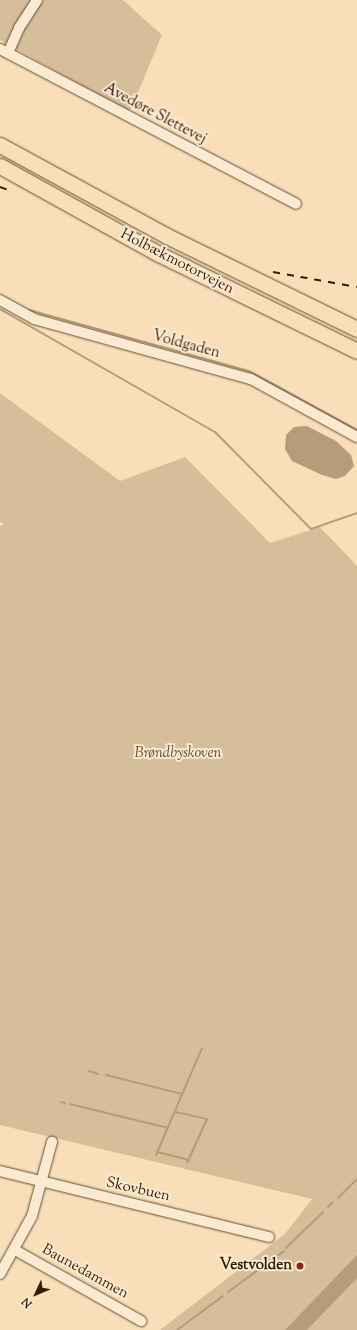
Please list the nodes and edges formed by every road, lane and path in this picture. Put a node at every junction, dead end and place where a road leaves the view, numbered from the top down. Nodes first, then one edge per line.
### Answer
1 (38, 0) edge
2 (4, 51) edge
3 (0, 145) edge
4 (0, 166) edge
5 (296, 204) dead end
6 (0, 300) edge
7 (357, 329) edge
8 (357, 351) edge
9 (357, 437) edge
10 (52, 1142) dead end
11 (0, 1171) edge
12 (42, 1181) junction
13 (269, 1237) dead end
14 (15, 1250) junction
15 (0, 1274) edge
16 (141, 1321) dead end

1 - 2 street
2 - 5 street, Avedøre Slettevej
3 - 7 highway, Holbækmotorvejen
4 - 8 highway, Holbækmotorvejen
6 - 9 street, Voldgaden
10 - 12 street
11 - 12 street, Skovbuen
12 - 13 street, Skovbuen
12 - 14 street
14 - 15 street
14 - 16 street, Baunedammen

